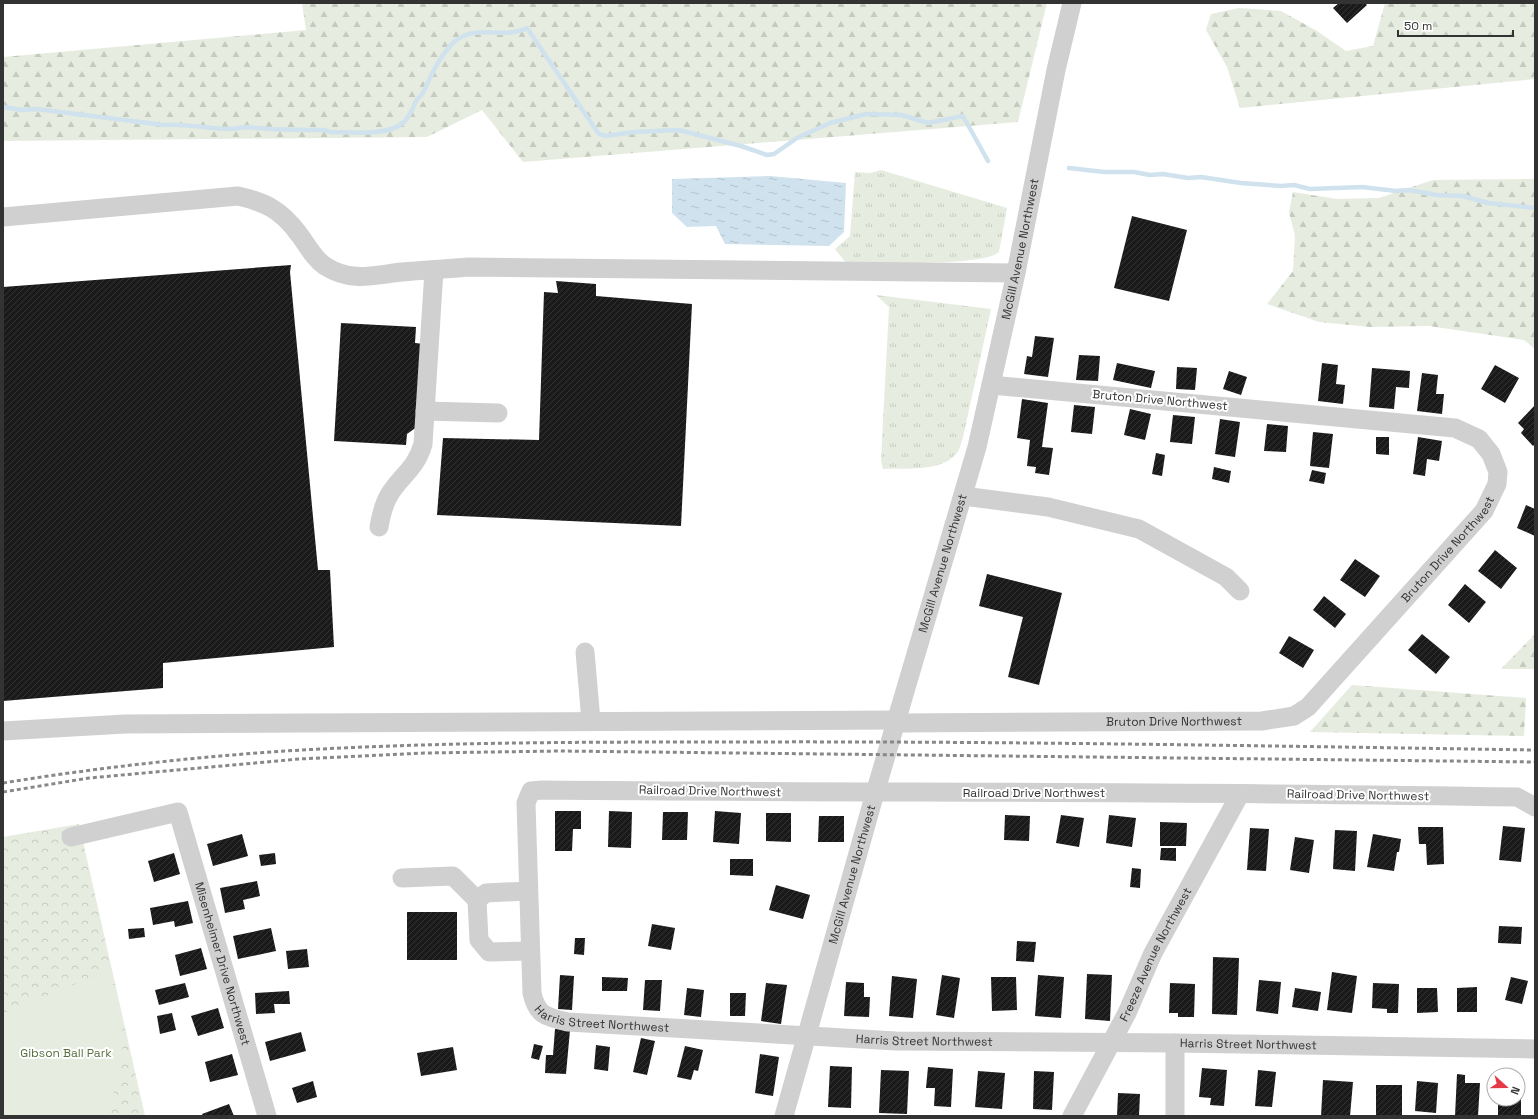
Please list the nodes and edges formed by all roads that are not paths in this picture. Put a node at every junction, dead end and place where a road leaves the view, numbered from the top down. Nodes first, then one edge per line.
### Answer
1 (1072, 3) edge
2 (3, 217) edge
3 (434, 270) junction
4 (1016, 273) junction
5 (991, 384) junction
6 (425, 411) junction
7 (498, 413) dead end
8 (963, 496) junction
9 (379, 527) dead end
10 (1240, 591) dead end
11 (585, 652) dead end
12 (591, 721) junction
13 (897, 721) junction
14 (3, 731) edge
15 (531, 792) joint
16 (875, 793) junction
17 (1240, 794) junction
18 (1535, 807) edge
19 (71, 837) dead end
20 (402, 878) dead end
21 (528, 891) junction
22 (477, 900) junction
23 (530, 952) junction
24 (806, 1036) junction
25 (1111, 1042) junction
26 (1176, 1043) junction
27 (1535, 1049) edge
28 (267, 1116) edge
29 (784, 1116) edge
30 (1072, 1116) edge
31 (1175, 1116) edge

1 - 4 street, McGill Avenue Northwest
2 - 3 street
3 - 4 street
3 - 6 street
4 - 5 street, McGill Avenue Northwest
5 - 8 street, McGill Avenue Northwest
5 - 13 street, Bruton Drive Northwest
6 - 7 street
6 - 9 street
8 - 10 street
8 - 13 street, McGill Avenue Northwest
11 - 12 street
12 - 13 street, Bruton Drive Northwest
12 - 14 street, Bruton Drive Northwest
13 - 16 street, McGill Avenue Northwest
15 - 16 street, Railroad Drive Northwest
15 - 21 street, Harris Street Northwest
16 - 17 street, Railroad Drive Northwest
16 - 24 street, McGill Avenue Northwest
17 - 18 street, Railroad Drive Northwest
17 - 25 street, Freeze Avenue Northwest
19 - 28 street, Misenheimer Drive Northwest
20 - 22 street
21 - 22 street
21 - 23 street, Harris Street Northwest
22 - 23 street
23 - 24 street, Harris Street Northwest
24 - 25 street, Harris Street Northwest
24 - 29 street, McGill Avenue Northwest
25 - 26 street, Harris Street Northwest
25 - 30 street, Freeze Avenue Northwest
26 - 27 street, Harris Street Northwest
26 - 31 street

